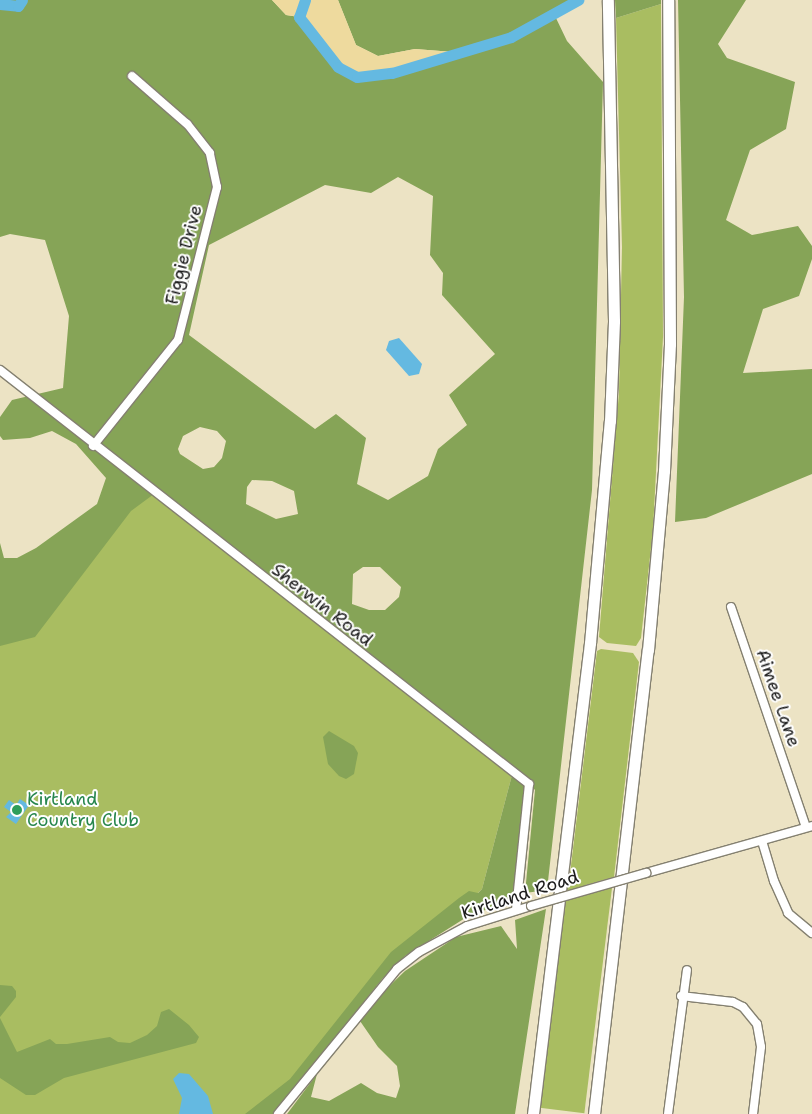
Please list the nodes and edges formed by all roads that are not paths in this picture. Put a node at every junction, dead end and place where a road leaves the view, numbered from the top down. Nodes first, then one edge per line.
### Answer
1 (608, 0) edge
2 (668, 0) edge
3 (132, 76) dead end
4 (0, 370) edge
5 (93, 446) junction
6 (732, 607) dead end
7 (809, 827) edge
8 (762, 841) junction
9 (516, 909) junction
10 (812, 933) edge
11 (687, 970) dead end
12 (682, 996) junction
13 (278, 1114) edge
14 (533, 1114) edge
15 (594, 1114) edge
16 (668, 1114) edge
17 (753, 1114) edge

1 - 14 highway
2 - 15 highway
3 - 5 street, Figgie Drive
4 - 5 street, Sherwin Road
5 - 9 street, Sherwin Road
6 - 7 street, Aimee Lane
7 - 8 street, Kirtland Road
8 - 9 street, Kirtland Road, bridge
8 - 10 street
9 - 13 street, Kirtland Road
11 - 12 street
12 - 16 street
12 - 17 street

